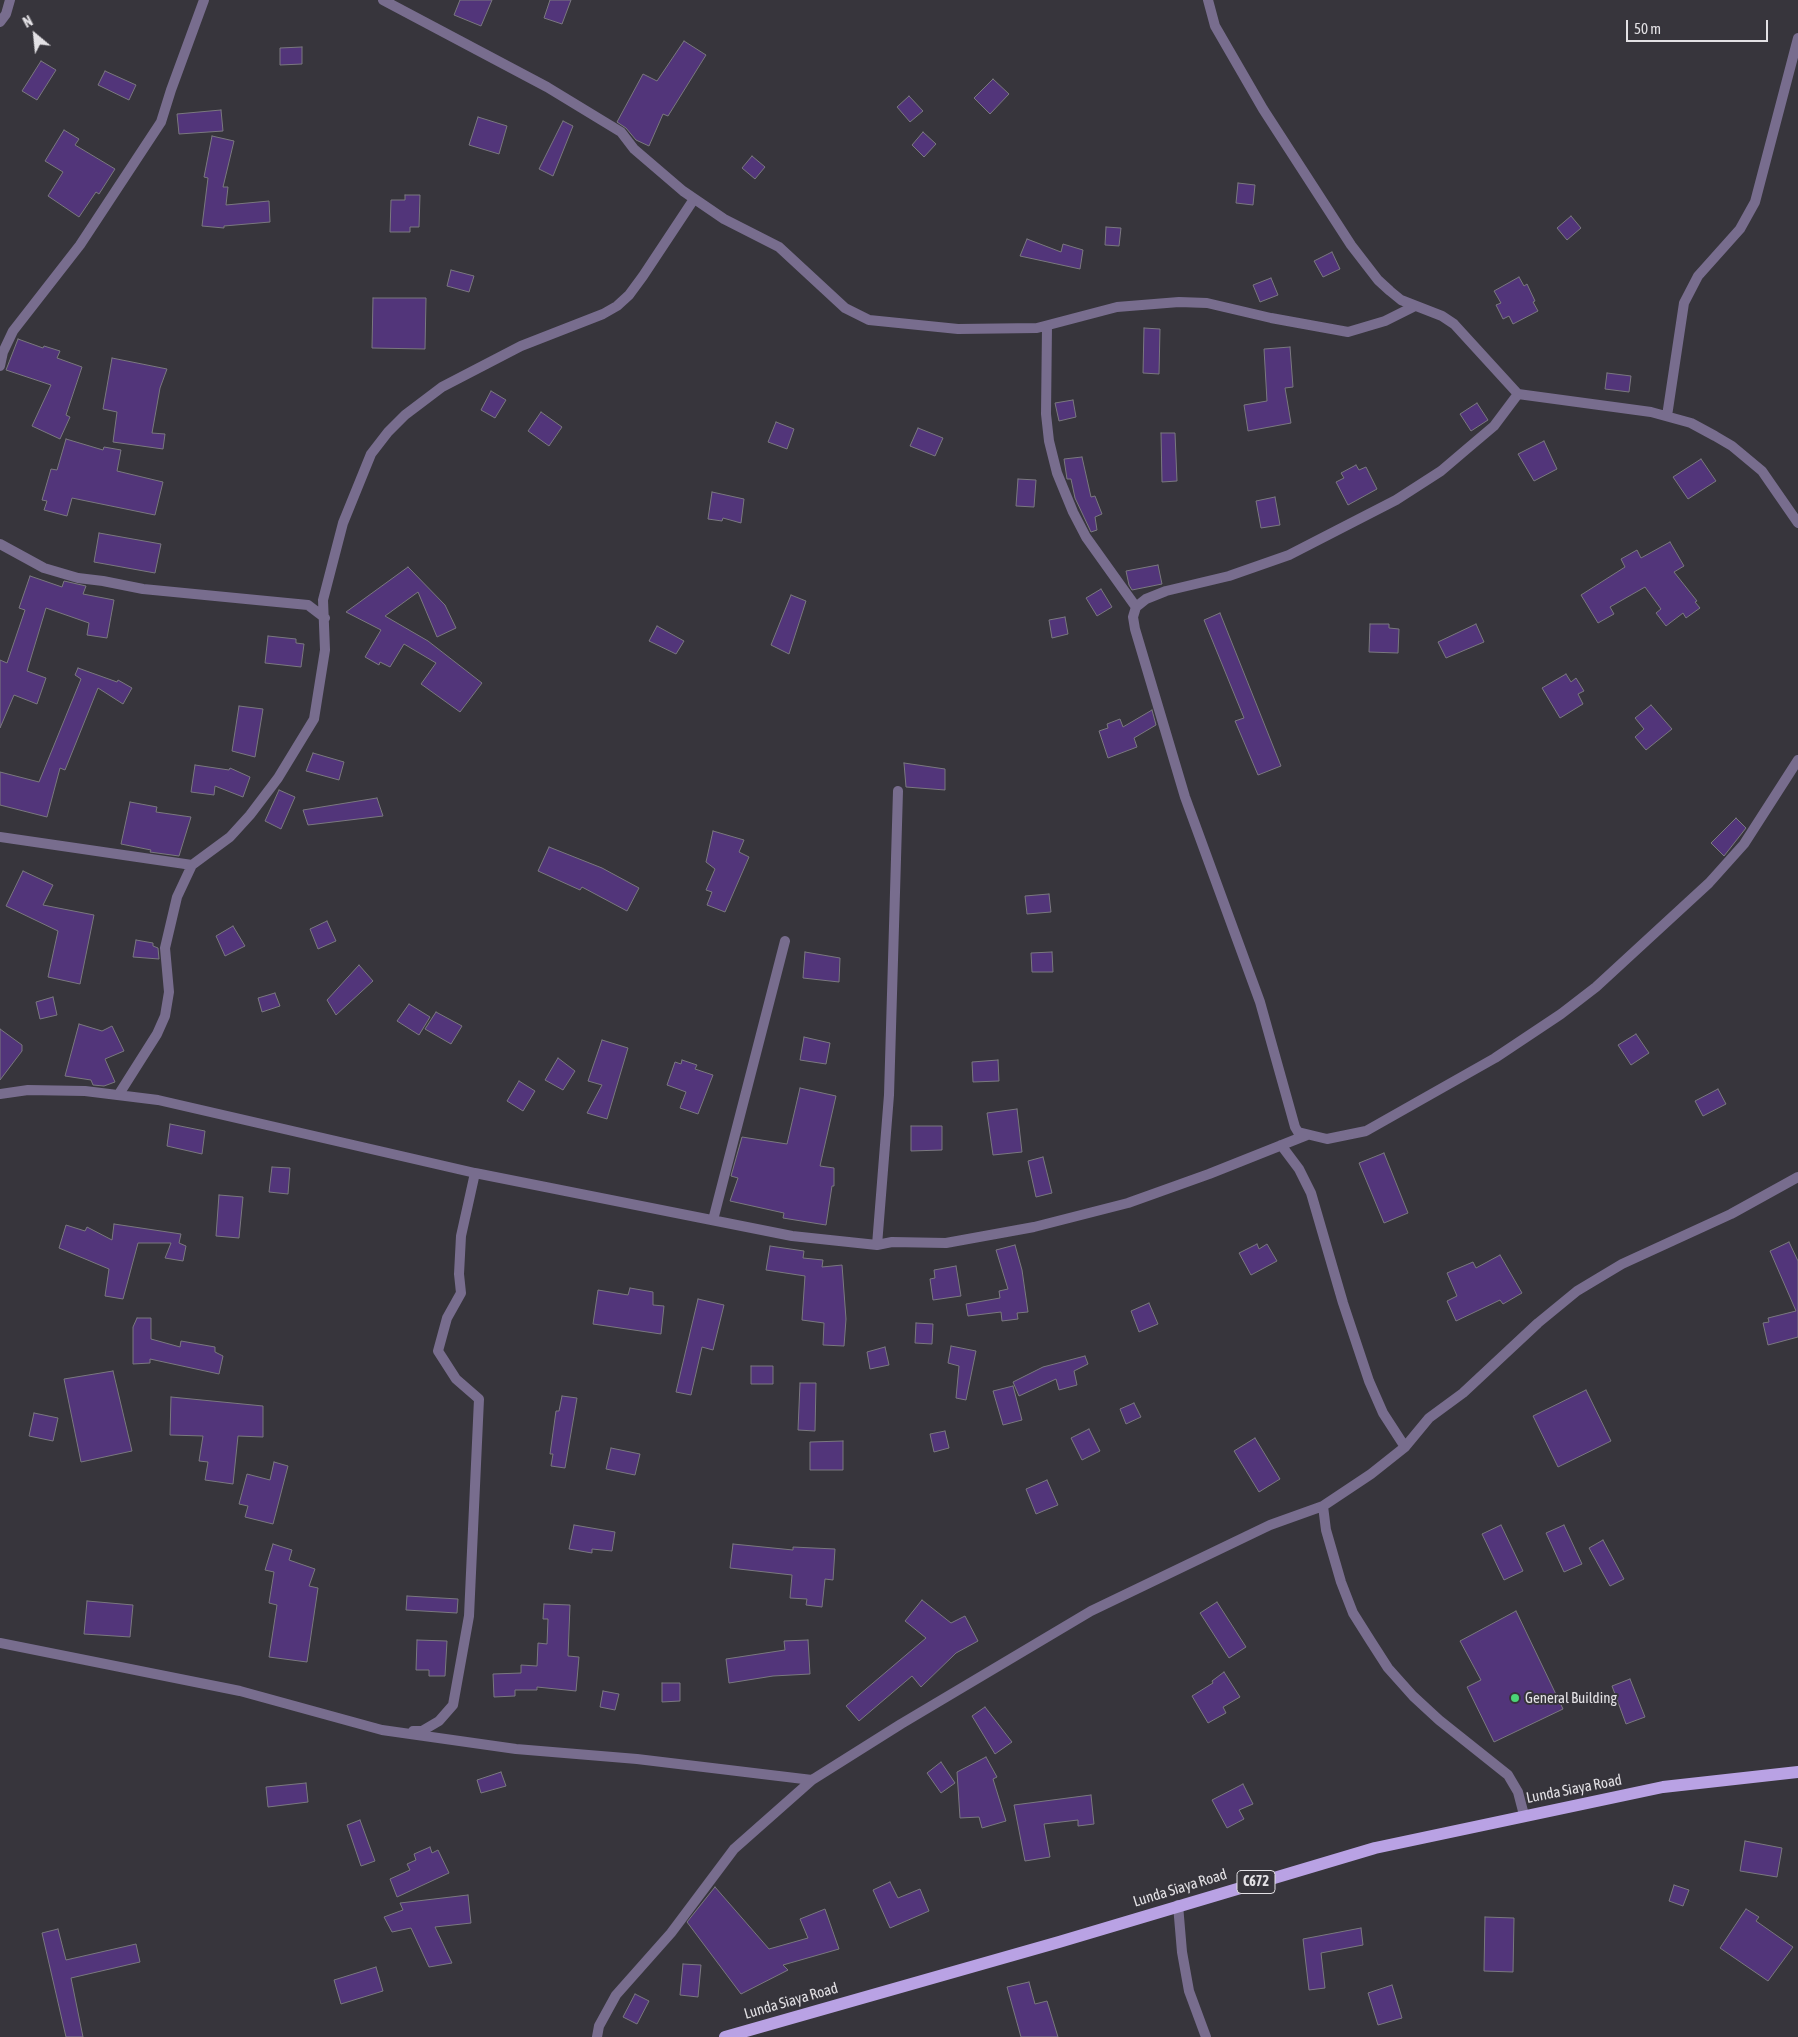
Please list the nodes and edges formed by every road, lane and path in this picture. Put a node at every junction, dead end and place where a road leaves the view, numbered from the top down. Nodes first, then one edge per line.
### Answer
1 (10, 0) edge
2 (204, 0) edge
3 (383, 0) edge
4 (1208, 0) edge
5 (0, 22) edge
6 (1798, 38) edge
7 (694, 199) junction
8 (1414, 306) junction
9 (1047, 326) junction
10 (0, 366) edge
11 (1518, 394) junction
12 (1667, 416) junction
13 (1798, 523) edge
14 (0, 544) edge
15 (1136, 607) junction
16 (325, 618) junction
17 (1798, 760) edge
18 (898, 791) dead end
19 (0, 837) edge
20 (192, 865) junction
21 (785, 941) dead end
22 (0, 1094) edge
23 (120, 1094) junction
24 (1307, 1135) junction
25 (1281, 1146) junction
26 (475, 1173) junction
27 (1798, 1177) edge
28 (713, 1220) junction
29 (877, 1244) junction
30 (1405, 1447) junction
31 (1323, 1506) junction
32 (0, 1643) edge
33 (382, 1730) junction
34 (1798, 1772) edge
35 (812, 1780) junction
36 (1524, 1815) junction
37 (1178, 1905) junction
38 (597, 2037) edge
39 (725, 2037) edge
40 (1206, 2037) edge

1 - 5 street
2 - 10 street
3 - 7 street
4 - 8 street
6 - 12 street
7 - 9 street
7 - 16 street
8 - 9 street
8 - 11 street
9 - 15 street
11 - 12 street
11 - 15 street
12 - 13 street
14 - 16 street
15 - 24 street
16 - 20 street
17 - 24 street
18 - 29 street
19 - 20 street
20 - 23 street
21 - 28 street
22 - 23 street
23 - 26 street
24 - 25 street
25 - 29 street
25 - 30 street
26 - 28 street
26 - 33 street
27 - 30 street
28 - 29 street
30 - 31 street
31 - 35 street
31 - 36 street
32 - 33 street
33 - 35 street
34 - 36 main road, Lunda Siaya Road / C672
35 - 38 street
36 - 37 main road, Lunda Siaya Road / C672
37 - 39 main road, Lunda Siaya Road / C672
37 - 40 street

